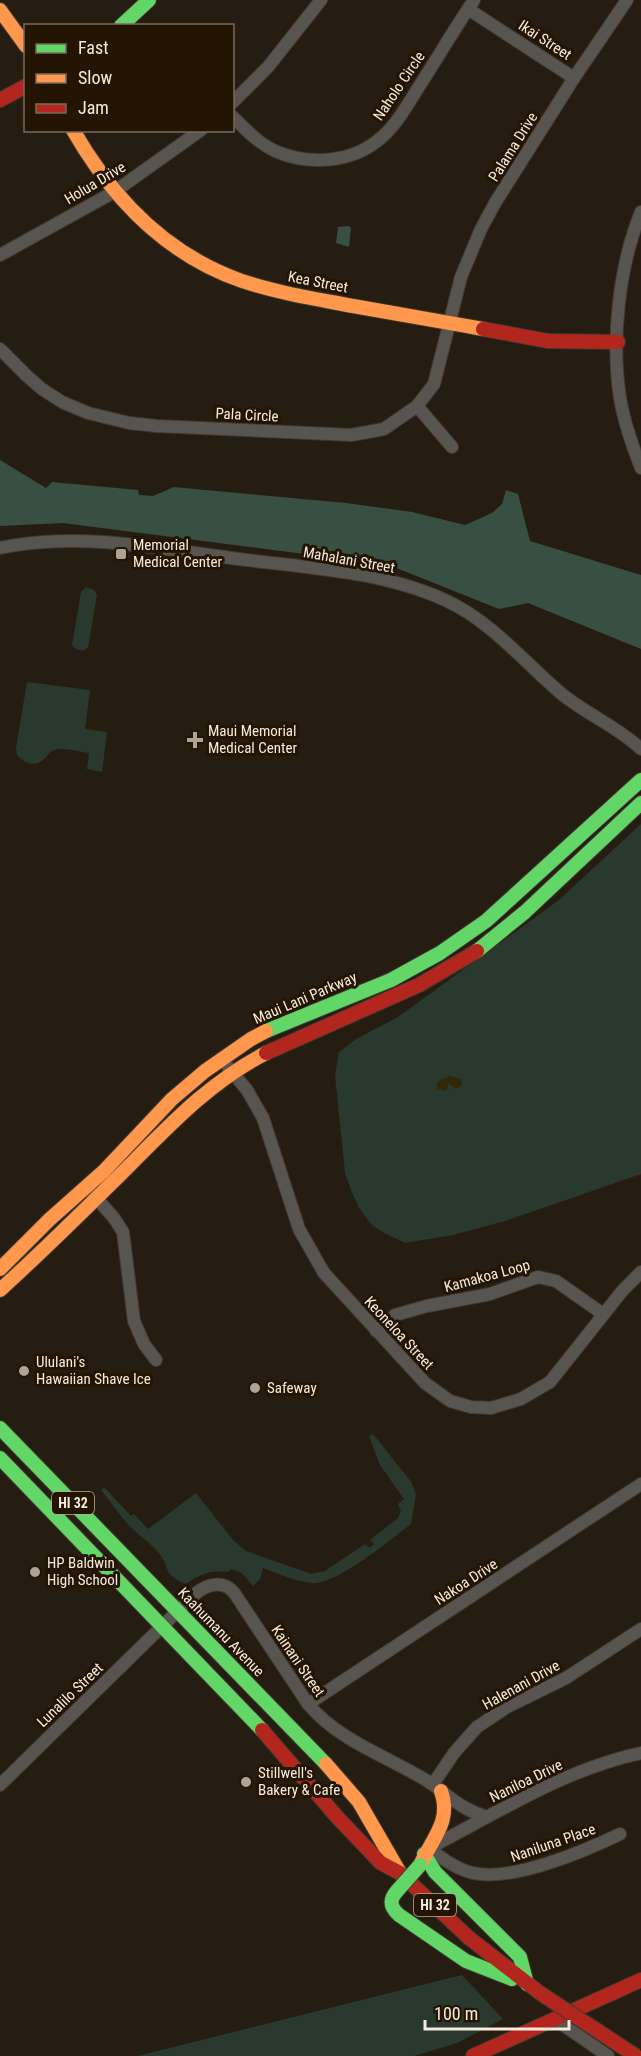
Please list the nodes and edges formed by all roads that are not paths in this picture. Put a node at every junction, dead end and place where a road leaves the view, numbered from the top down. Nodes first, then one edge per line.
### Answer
1 (149, 0) edge
2 (321, 0) edge
3 (627, 0) edge
4 (471, 4) edge
5 (0, 10) edge
6 (123, 24) edge
7 (24, 42) edge
8 (574, 78) junction
9 (24, 87) edge
10 (0, 100) edge
11 (234, 101) edge
12 (234, 118) edge
13 (74, 132) edge
14 (198, 132) edge
15 (114, 192) junction
16 (641, 212) edge
17 (0, 255) edge
18 (450, 322) junction
19 (618, 342) junction
20 (0, 349) edge
21 (417, 406) junction
22 (452, 447) dead end
23 (641, 468) edge
24 (0, 548) edge
25 (641, 749) edge
26 (641, 780) edge
27 (641, 803) edge
28 (222, 1059) junction
29 (233, 1073) junction
30 (86, 1186) junction
31 (97, 1198) junction
32 (0, 1269) edge
33 (641, 1272) edge
34 (0, 1290) edge
35 (603, 1314) junction
36 (376, 1331) junction
37 (156, 1360) dead end
38 (0, 1428) edge
39 (0, 1458) edge
40 (641, 1484) edge
41 (177, 1611) junction
42 (162, 1626) junction
43 (641, 1629) edge
44 (308, 1704) junction
45 (301, 1738) junction
46 (641, 1753) edge
47 (296, 1769) junction
48 (333, 1771) junction
49 (0, 1785) edge
50 (437, 1787) junction
51 (487, 1817) junction
52 (620, 1834) dead end
53 (425, 1856) junction
54 (400, 1873) junction
55 (641, 1980) edge
56 (527, 1984) junction
57 (556, 2020) junction
58 (480, 2055) edge
59 (608, 2056) edge
60 (636, 2056) edge

1 - 6 main road
2 - 11 street
3 - 8 street, Palama Drive
4 - 8 street, Ikai Street
4 - 12 street, Naholo Circle
5 - 7 main road
8 - 18 street, Palama Drive
9 - 10 main road
13 - 15 main road, Kea Street
14 - 15 street, Holua Drive
15 - 17 street, Holua Drive
15 - 18 main road, Kea Street
16 - 19 street
18 - 19 main road, Kea Street
18 - 21 street, Pala Circle
19 - 23 street
20 - 21 street, Pala Circle
21 - 22 street
24 - 25 street, Mahalani Street
26 - 28 main road, Maui Lani Parkway
27 - 29 main road
28 - 29 street, Keoneloa Street
28 - 30 main road, Maui Lani Parkway
29 - 31 main road
29 - 36 street, Keoneloa Street
30 - 31 street
30 - 32 main road, Maui Lani Parkway
31 - 34 main road
31 - 37 street
33 - 35 street, Keoneloa Street
35 - 36 street, Kamakoa Loop
35 - 36 street, Keoneloa Street
38 - 41 main road, Kaahumanu Avenue / HI 32
39 - 42 main road, Kaahumanu Avenue / HI 32
40 - 44 street, Nakoa Drive
41 - 42 street, Kainani Street
41 - 44 street, Kainani Street
41 - 45 main road, Kaahumanu Avenue / HI 32
42 - 47 main road, Kaahumanu Avenue / HI 32
42 - 49 street, Lunalilo Street
43 - 50 street, Halenani Drive
44 - 50 street, Kainani Street
45 - 47 main road
45 - 48 main road, Kaahumanu Avenue / HI 32
46 - 51 street, Naniloa Drive
47 - 48 main road
47 - 54 main road, Kaahumanu Avenue / HI 32
48 - 54 main road, Kaahumanu Avenue / HI 32
50 - 51 street, Kainani Street
50 - 53 main road
51 - 53 street, Naniloa Drive
52 - 53 street, Naniluna Place
53 - 56 main road
53 - 56 main road, bridge
54 - 56 main road, Kaahumanu Avenue / HI 32
55 - 57 main road
56 - 60 main road, Kaahumanu Avenue / HI 32, bridge
57 - 58 main road
57 - 59 street

